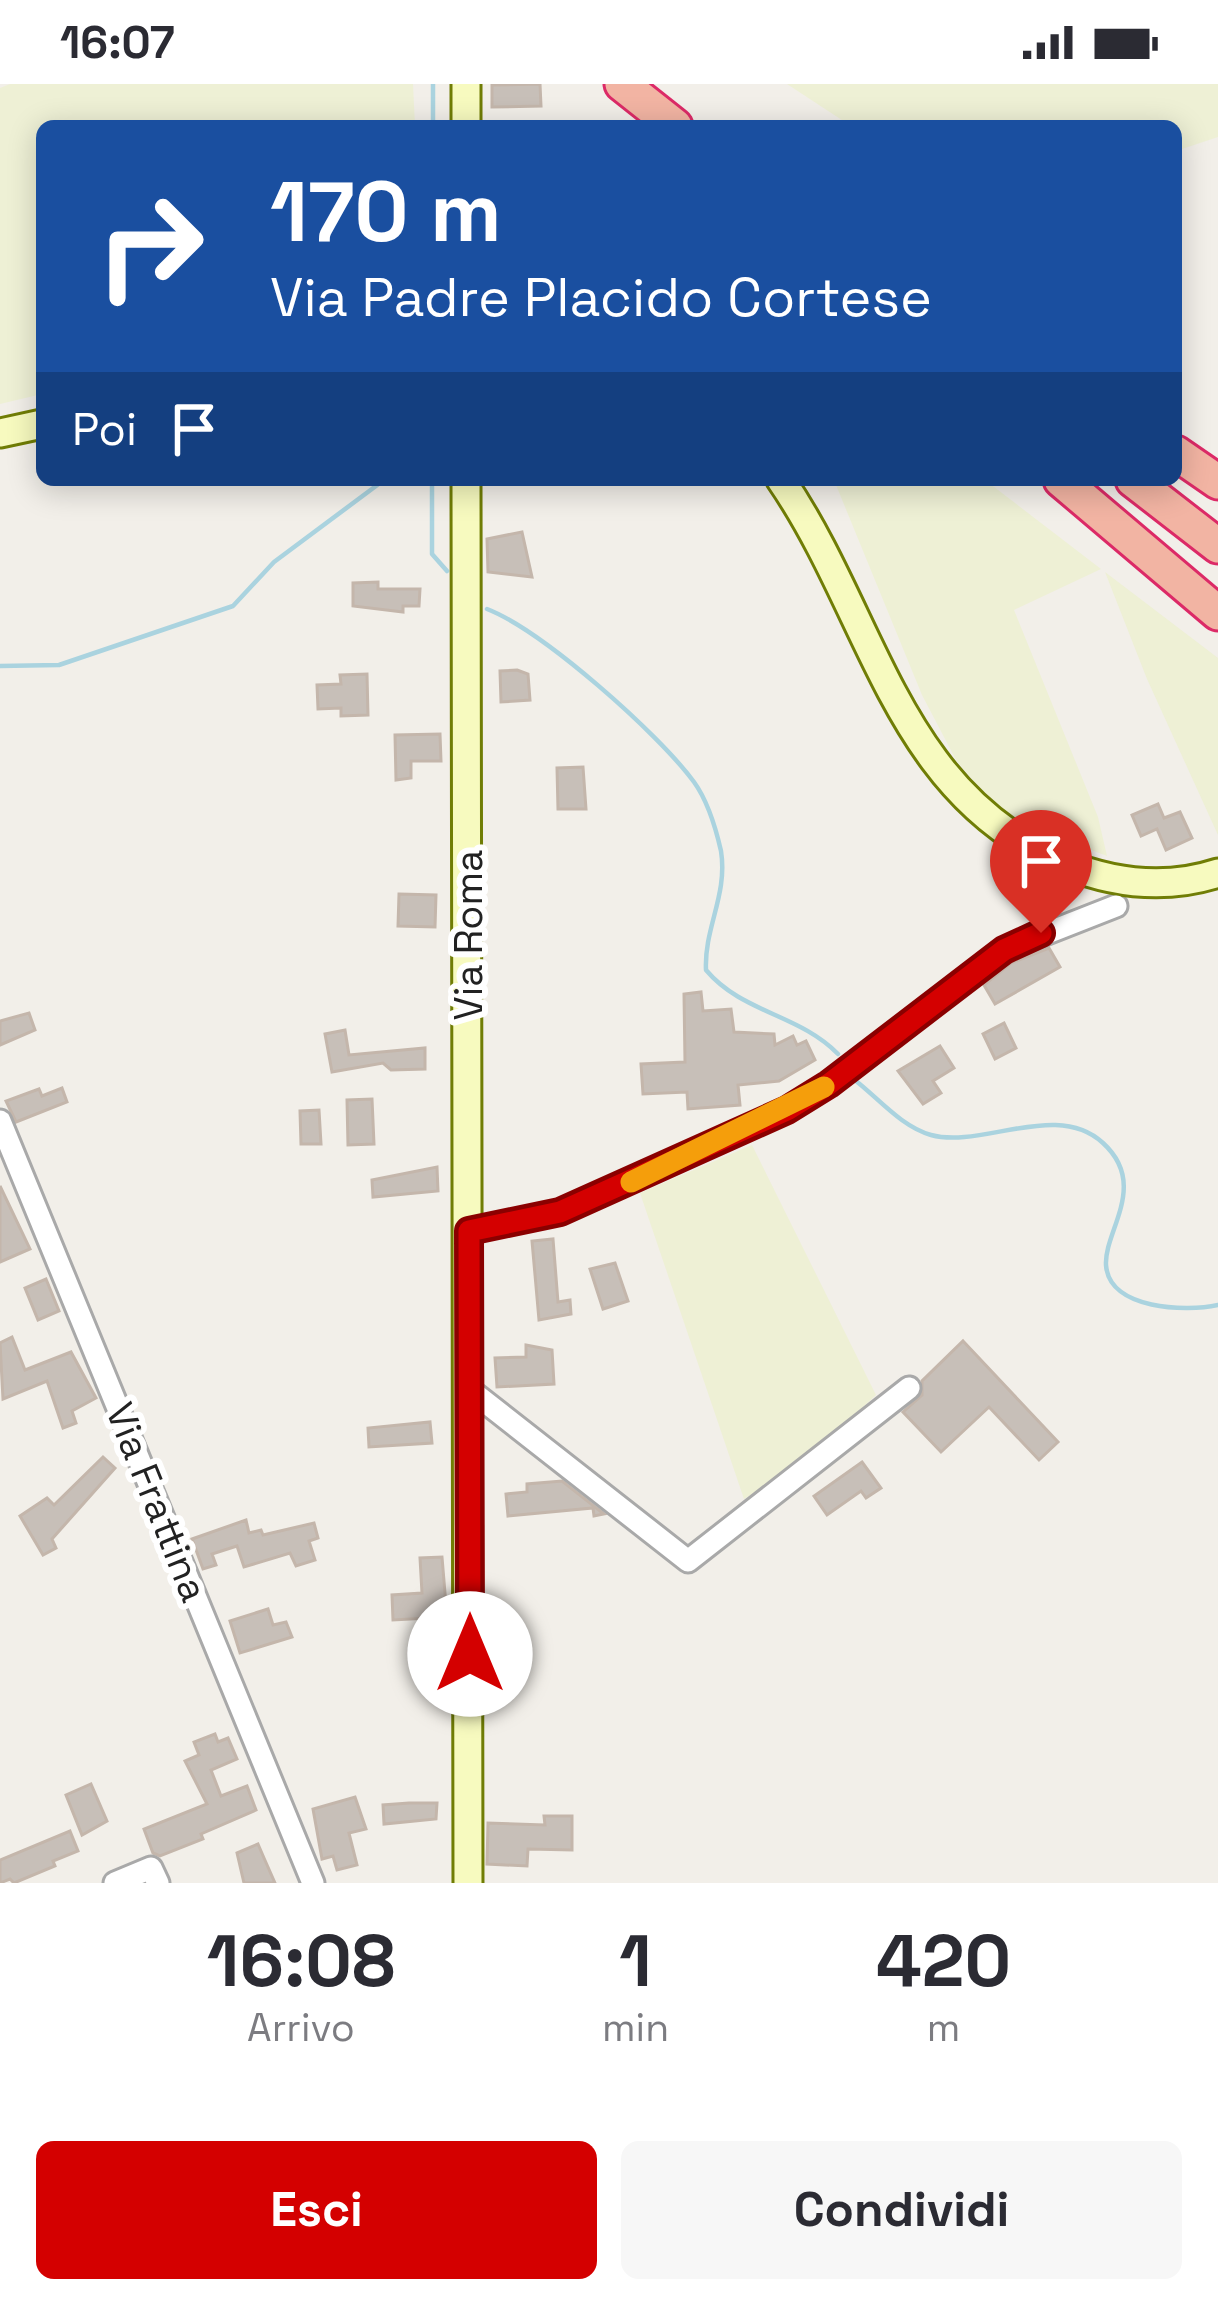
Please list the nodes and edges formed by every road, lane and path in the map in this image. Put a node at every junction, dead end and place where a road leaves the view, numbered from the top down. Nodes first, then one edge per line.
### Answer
1 (466, 84) edge
2 (622, 84) edge
3 (466, 120) edge
4 (665, 120) edge
5 (36, 425) edge
6 (0, 433) edge
7 (1182, 457) edge
8 (1218, 482) edge
9 (466, 486) edge
10 (784, 486) edge
11 (1068, 486) edge
12 (1140, 486) edge
13 (1218, 546) edge
14 (1218, 613) edge
15 (1218, 873) edge
16 (1116, 906) dead end
17 (0, 1121) edge
18 (469, 1231) junction
19 (909, 1388) dead end
20 (470, 1390) junction
21 (115, 1883) edge
22 (158, 1883) edge
23 (313, 1883) edge
24 (468, 1883) edge

1 - 3 main road
2 - 4 highway
5 - 6 main road
7 - 8 highway
9 - 18 main road, Via Roma
10 - 15 main road
11 - 14 highway
12 - 13 highway
16 - 18 street
17 - 23 street, Via Frattina
18 - 20 main road, Via Roma
19 - 20 street
20 - 24 main road, Via Roma
21 - 22 street

